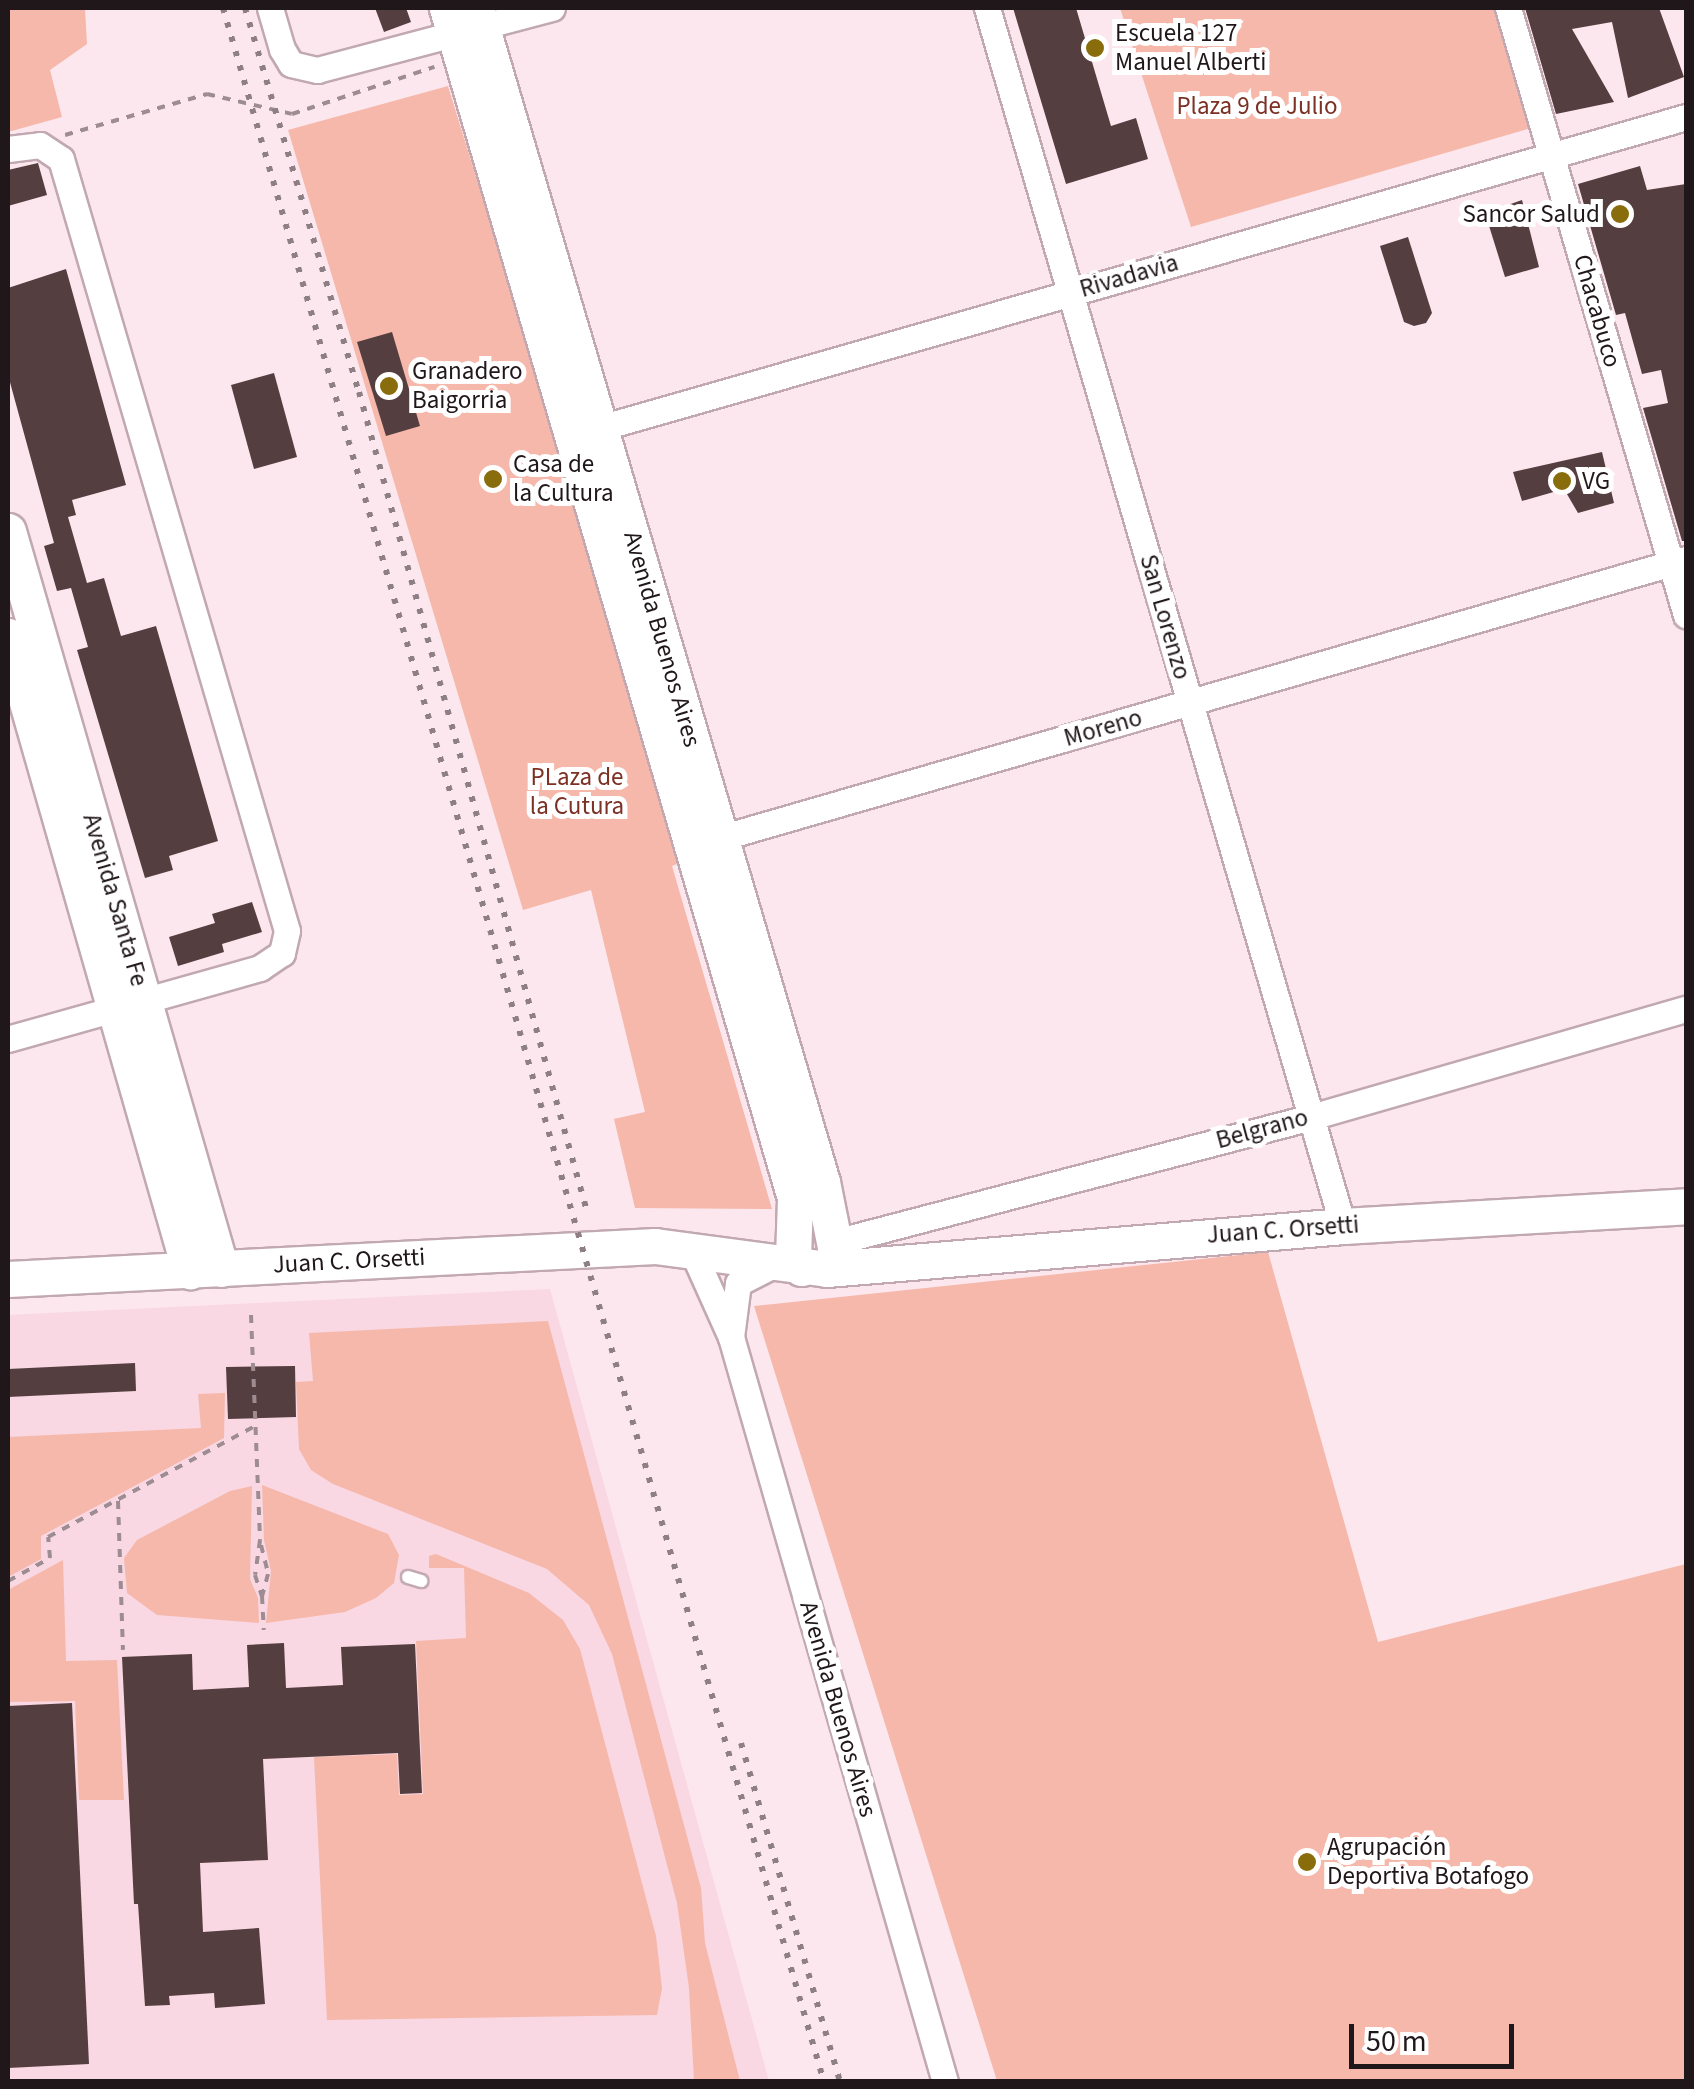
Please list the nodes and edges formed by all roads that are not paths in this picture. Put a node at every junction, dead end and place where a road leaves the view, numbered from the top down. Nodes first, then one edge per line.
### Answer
1 (270, 8) edge
2 (552, 8) edge
3 (987, 8) edge
4 (1508, 8) edge
5 (464, 25) edge
6 (1686, 116) edge
7 (8, 149) edge
8 (1552, 155) junction
9 (1070, 294) junction
10 (586, 432) junction
11 (8, 531) edge
12 (1679, 561) edge
13 (17, 595) edge
14 (1686, 615) edge
15 (8, 636) edge
16 (1190, 702) junction
17 (706, 842) junction
18 (129, 1004) junction
19 (1686, 1009) edge
20 (8, 1039) edge
21 (1312, 1117) junction
22 (1686, 1206) edge
23 (1343, 1226) junction
24 (691, 1248) junction
25 (806, 1256) junction
26 (205, 1270) junction
27 (8, 1279) edge
28 (732, 1337) junction
29 (946, 2082) edge

1 - 5 street
2 - 5 street
3 - 9 street, San Lorenzo
4 - 8 street, Chacabuco
5 - 10 main road, Avenida Buenos Aires
6 - 8 street, Rivadavia
7 - 18 street
8 - 9 street, Rivadavia
8 - 12 street, Chacabuco
9 - 10 street, Rivadavia
9 - 16 street, San Lorenzo
10 - 17 main road, Avenida Buenos Aires
11 - 13 main road, Avenida Santa Fe
12 - 14 street, Chacabuco
12 - 16 street, Moreno
13 - 18 main road, Avenida Santa Fe
15 - 18 main road, Avenida Santa Fe
16 - 17 street, Moreno
16 - 21 street, San Lorenzo
17 - 25 main road, Avenida Buenos Aires
18 - 20 street
18 - 26 main road, Avenida Santa Fe
19 - 21 street, Belgrano
21 - 23 street, San Lorenzo
21 - 25 street, Belgrano
22 - 23 main road, Juan C. Orsetti
23 - 25 main road, Juan C. Orsetti
24 - 25 main road, Juan C. Orsetti
24 - 26 main road, Juan C. Orsetti
24 - 28 street, Avenida Buenos Aires
25 - 28 street, Avenida Buenos Aires
26 - 27 main road, Juan C. Orsetti
28 - 29 street, Avenida Buenos Aires

